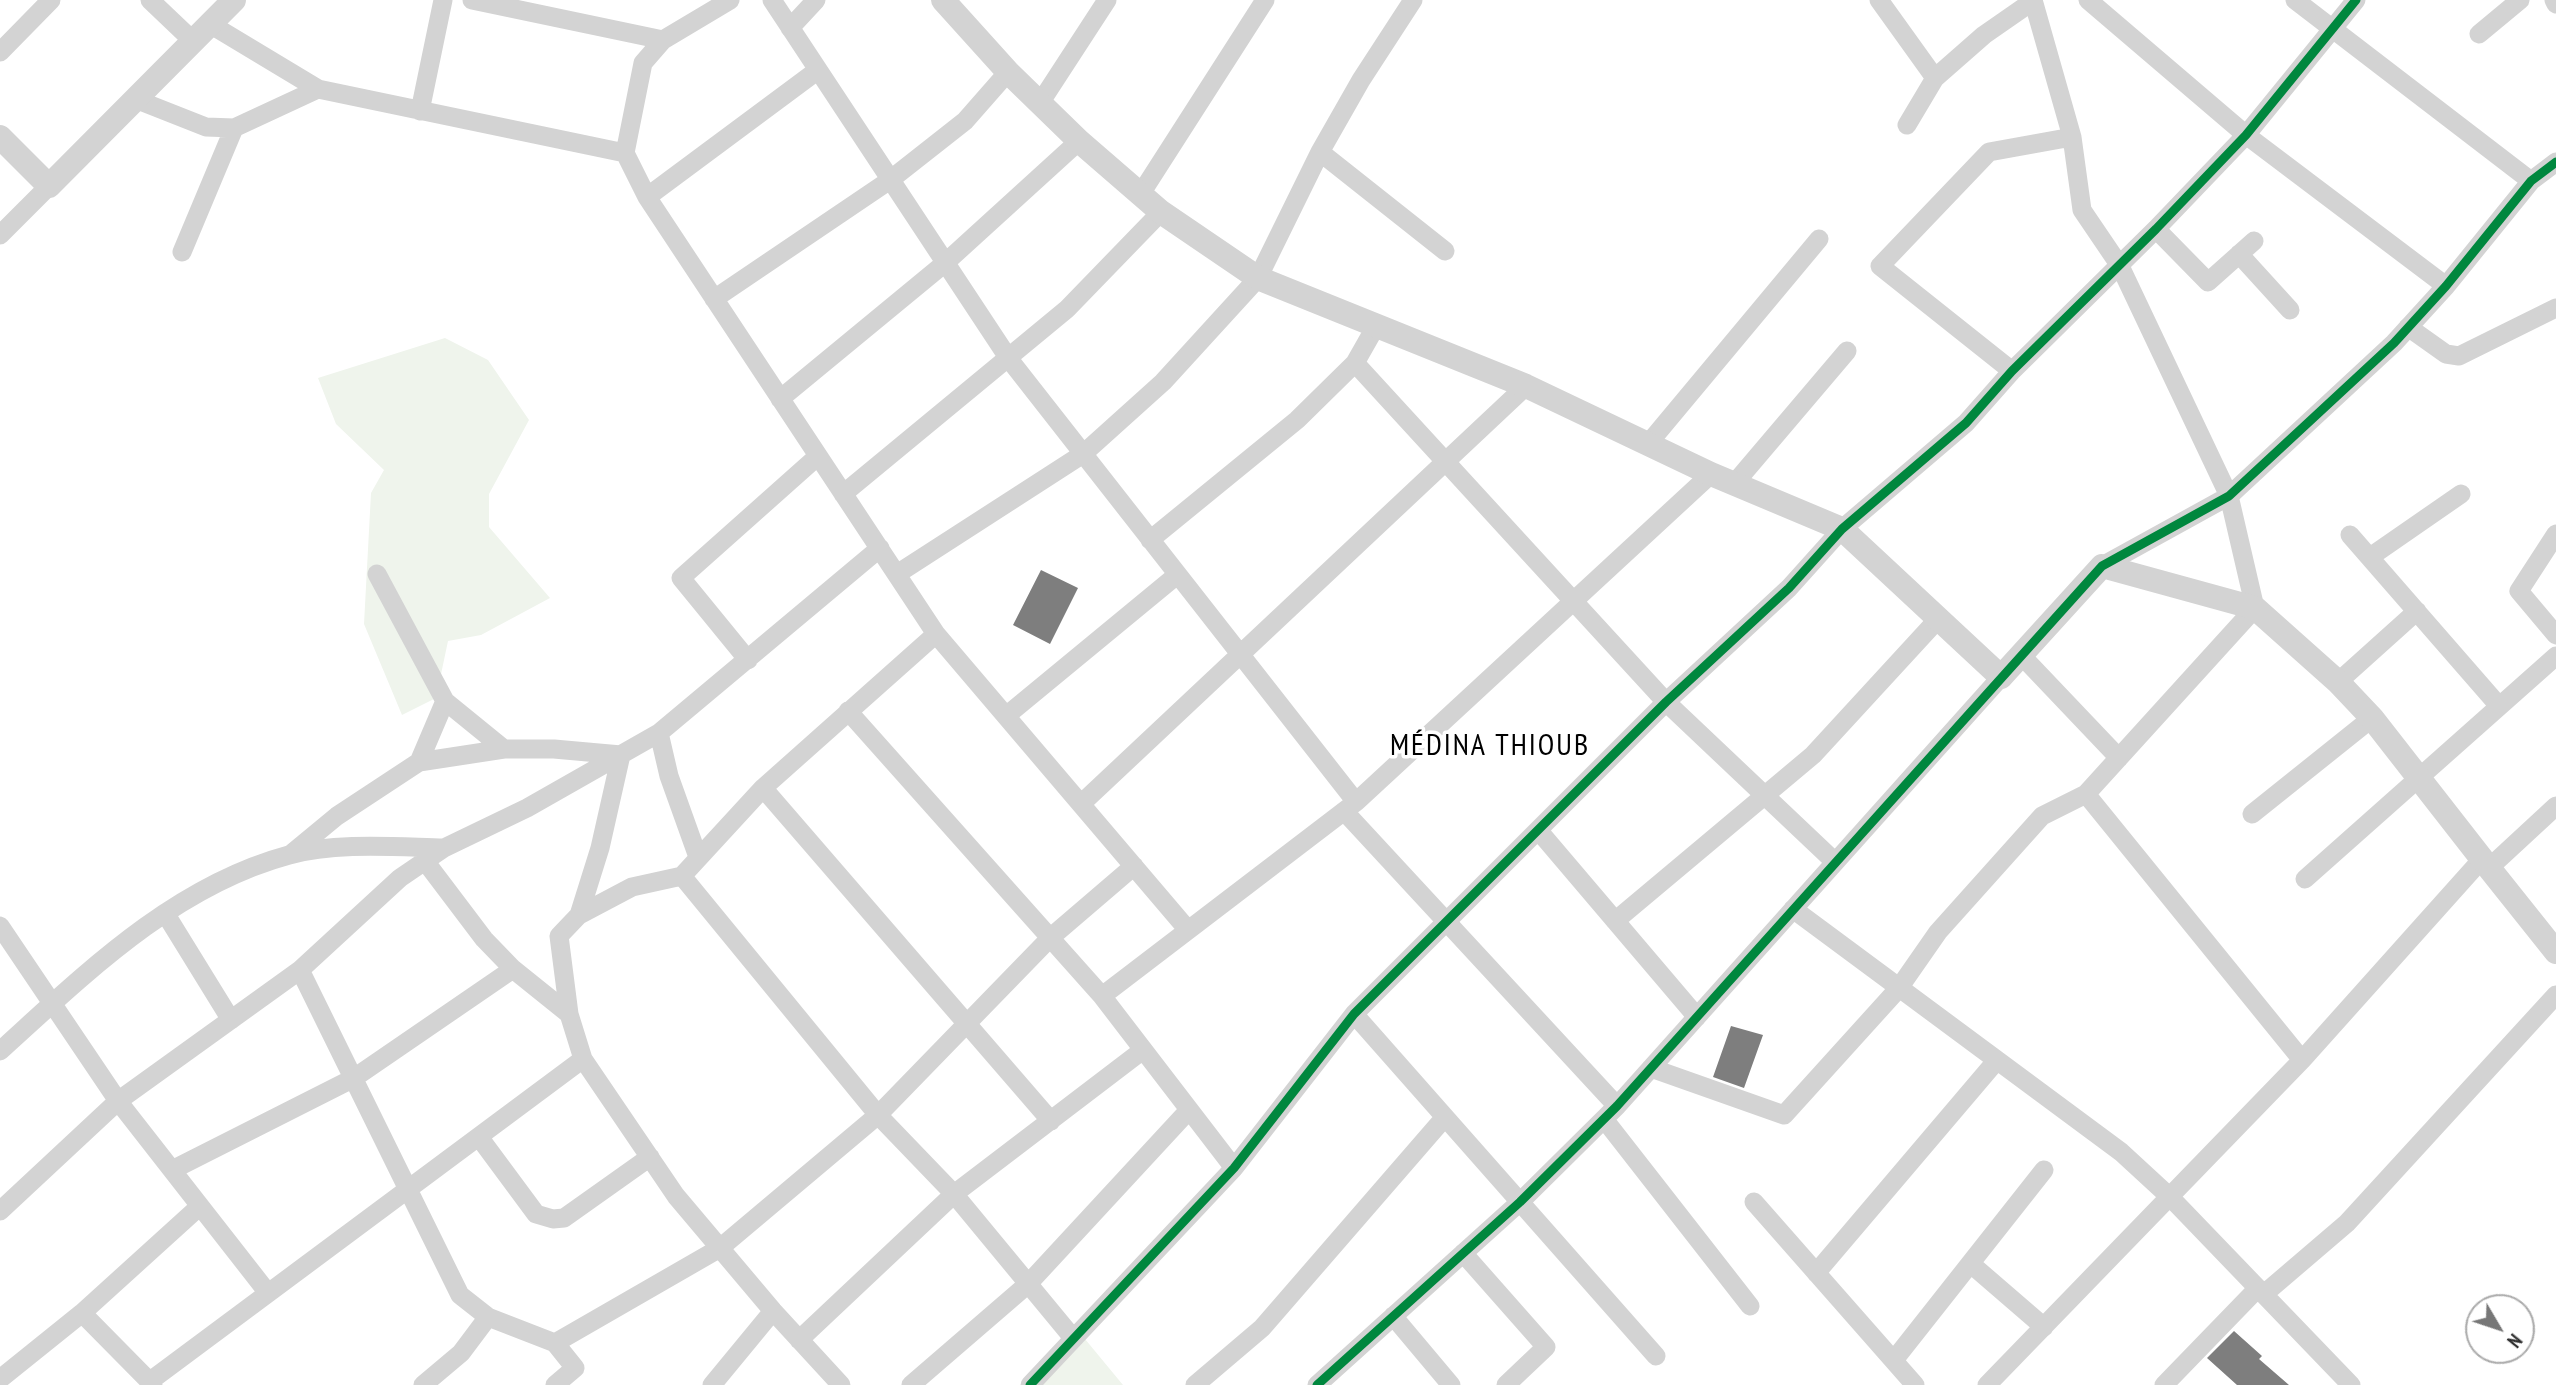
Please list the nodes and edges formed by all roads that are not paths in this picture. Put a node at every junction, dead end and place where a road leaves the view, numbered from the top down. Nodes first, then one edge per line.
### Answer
1 (51, 0) edge
2 (150, 0) edge
3 (234, 0) edge
4 (443, 0) edge
5 (472, 0) edge
6 (730, 0) edge
7 (772, 0) edge
8 (816, 0) edge
9 (1107, 0) edge
10 (1265, 0) edge
11 (1413, 0) edge
12 (1880, 0) edge
13 (2088, 0) edge
14 (2295, 0) edge
15 (2356, 0) edge
16 (2520, 0) edge
17 (2033, 1) edge
18 (951, 3) edge
19 (560, 9) edge
20 (790, 28) junction
21 (2333, 29) junction
22 (202, 32) junction
23 (2479, 34) dead end
24 (663, 40) junction
25 (0, 52) edge
26 (818, 70) junction
27 (1007, 72) junction
28 (1935, 78) junction
29 (318, 89) junction
30 (135, 99) junction
31 (1040, 103) junction
32 (420, 111) junction
33 (1907, 125) dead end
34 (234, 128) junction
35 (2246, 135) junction
36 (0, 137) edge
37 (2072, 137) junction
38 (1079, 141) junction
39 (1320, 152) junction
40 (625, 153) junction
41 (2556, 162) edge
42 (890, 180) junction
43 (2531, 181) junction
44 (49, 186) junction
45 (1140, 195) junction
46 (647, 197) junction
47 (1161, 212) junction
48 (2157, 229) junction
49 (0, 235) edge
50 (1819, 239) dead end
51 (1445, 251) dead end
52 (182, 252) dead end
53 (946, 263) junction
54 (2120, 266) junction
55 (1258, 278) junction
56 (2446, 286) junction
57 (714, 299) junction
58 (2556, 308) edge
59 (2290, 310) dead end
60 (1376, 326) junction
61 (2408, 327) junction
62 (1847, 351) dead end
63 (1009, 359) junction
64 (1355, 363) junction
65 (2011, 371) junction
66 (1526, 386) junction
67 (780, 399) junction
68 (1648, 444) junction
69 (1083, 454) junction
70 (818, 456) junction
71 (1447, 461) junction
72 (1722, 479) junction
73 (844, 494) junction
74 (2461, 494) dead end
75 (2229, 496) junction
76 (1842, 529) junction
77 (2350, 535) dead end
78 (2556, 535) edge
79 (1150, 540) junction
80 (880, 548) junction
81 (2370, 557) junction
82 (2102, 566) junction
83 (377, 574) dead end
84 (897, 575) junction
85 (1178, 575) junction
86 (1574, 601) junction
87 (2255, 608) junction
88 (2417, 611) junction
89 (1938, 618) junction
90 (936, 634) junction
91 (2556, 635) edge
92 (1241, 655) junction
93 (2021, 655) junction
94 (2556, 656) edge
95 (748, 660) junction
96 (2001, 677) junction
97 (2338, 681) junction
98 (445, 702) junction
99 (1666, 702) junction
100 (2499, 706) junction
101 (848, 712) junction
102 (1006, 716) junction
103 (2372, 718) junction
104 (659, 733) junction
105 (504, 749) junction
106 (621, 755) junction
107 (2119, 758) junction
108 (419, 762) junction
109 (2417, 779) junction
110 (763, 788) junction
111 (2086, 794) junction
112 (1765, 797) junction
113 (1081, 804) junction
114 (2556, 806) edge
115 (1350, 807) junction
116 (2252, 814) dead end
117 (1538, 830) junction
118 (444, 848) junction
119 (291, 854) junction
120 (698, 857) junction
121 (425, 861) junction
122 (1835, 862) junction
123 (2485, 864) junction
124 (1134, 866) junction
125 (682, 876) junction
126 (2305, 879) dead end
127 (1793, 909) junction
128 (165, 914) junction
129 (579, 915) junction
130 (1446, 921) junction
131 (1615, 921) junction
132 (0, 926) edge
133 (1188, 930) junction
134 (1050, 937) junction
135 (2556, 952) edge
136 (513, 969) junction
137 (300, 970) junction
138 (1899, 988) junction
139 (2556, 995) edge
140 (1102, 996) junction
141 (51, 1005) junction
142 (569, 1014) junction
143 (1354, 1014) junction
144 (1697, 1017) junction
145 (232, 1020) junction
146 (967, 1024) junction
147 (1143, 1050) junction
148 (0, 1051) edge
149 (583, 1059) junction
150 (1997, 1060) junction
151 (2302, 1060) junction
152 (1651, 1068) junction
153 (354, 1078) junction
154 (118, 1101) junction
155 (1189, 1110) junction
156 (1611, 1112) junction
157 (878, 1115) junction
158 (1445, 1117) junction
159 (1051, 1121) junction
160 (478, 1137) junction
161 (650, 1157) junction
162 (1234, 1168) junction
163 (172, 1170) junction
164 (2044, 1170) dead end
165 (409, 1188) junction
166 (954, 1195) junction
167 (2171, 1198) junction
168 (1520, 1202) junction
169 (1754, 1202) dead end
170 (200, 1206) junction
171 (0, 1212) edge
172 (720, 1248) junction
173 (1463, 1253) junction
174 (1971, 1264) junction
175 (1816, 1273) junction
176 (1028, 1284) junction
177 (2261, 1291) junction
178 (268, 1293) junction
179 (1750, 1306) dead end
180 (773, 1311) junction
181 (82, 1313) junction
182 (1393, 1316) junction
183 (488, 1317) junction
184 (2044, 1327) junction
185 (1073, 1339) junction
186 (799, 1340) junction
187 (555, 1343) junction
188 (1656, 1356) dead end
189 (1894, 1360) junction
190 (0, 1379) edge
191 (2340, 1381) edge
192 (151, 1383) edge
193 (423, 1385) edge
194 (555, 1385) edge
195 (712, 1385) edge
196 (841, 1385) edge
197 (911, 1385) edge
198 (1030, 1385) edge
199 (1195, 1385) edge
200 (1317, 1385) edge
201 (1451, 1385) edge
202 (1506, 1385) edge
203 (1916, 1385) edge
204 (1987, 1385) edge
205 (2164, 1385) edge

1 - 25 street
2 - 22 street
3 - 22 street
4 - 32 street
5 - 19 street
6 - 24 street
7 - 20 street
8 - 20 street
9 - 31 street
10 - 45 street
11 - 39 street
12 - 28 street
13 - 35 street
14 - 21 street
15 - 21 street
16 - 23 street
17 - 28 street
17 - 37 street
18 - 27 street
19 - 24 street
20 - 26 street
21 - 35 street
21 - 43 street
22 - 29 street
22 - 30 street
24 - 40 street
26 - 42 street
26 - 46 street
27 - 31 street
27 - 42 street
28 - 33 street
29 - 32 street
29 - 34 street
30 - 34 street
30 - 44 street
31 - 38 street
32 - 40 street
34 - 52 street
35 - 48 street
35 - 56 street
36 - 44 street
37 - 54 street
37 - 65 street
38 - 45 street
38 - 53 street
39 - 51 street
39 - 55 street
40 - 46 street
41 - 43 street
42 - 53 street
42 - 57 street
43 - 56 street
44 - 49 street
45 - 47 street
46 - 57 street
47 - 55 street
47 - 63 street
48 - 54 street
48 - 59 street
50 - 68 street
53 - 63 street
53 - 67 street
54 - 65 street
54 - 75 street
55 - 60 street
55 - 69 street
56 - 61 street
57 - 67 street
58 - 61 street
60 - 64 street
60 - 66 street
61 - 75 street
62 - 72 street
63 - 69 street
63 - 73 street
64 - 71 street
64 - 79 street
65 - 76 street
66 - 68 street
66 - 71 street
67 - 70 street
68 - 72 street
69 - 79 street
69 - 84 street
70 - 73 street
70 - 95 street
71 - 86 street
71 - 92 street
72 - 76 street
72 - 86 street
73 - 80 street
74 - 81 street
75 - 82 street
75 - 87 street
76 - 89 street
76 - 99 street
77 - 81 street
78 - 91 street
79 - 85 street
80 - 84 street
80 - 95 street
81 - 88 street
82 - 87 street
82 - 93 street
83 - 98 street
84 - 90 street
85 - 92 street
85 - 102 street
86 - 99 street
86 - 115 street
87 - 97 street
87 - 107 street
88 - 97 street
88 - 100 street
89 - 96 street
89 - 112 street
90 - 101 street
90 - 102 street
92 - 113 street
92 - 115 street
93 - 96 street
93 - 107 street
94 - 100 street
95 - 104 street
96 - 122 street
97 - 103 street
98 - 105 street
98 - 108 street
99 - 112 street
99 - 117 street
100 - 109 street
101 - 110 street
101 - 134 street
102 - 113 street
103 - 109 street
103 - 116 street
104 - 106 street
104 - 120 street
105 - 106 street
105 - 108 street
106 - 118 street
106 - 129 street
107 - 111 street
108 - 119 street
109 - 123 street
109 - 126 street
110 - 120 street
110 - 146 street
111 - 138 street
111 - 151 street
112 - 122 street
112 - 131 street
113 - 124 street
114 - 123 street
115 - 130 street
115 - 133 street
117 - 130 street
117 - 131 street
118 - 119 street
118 - 121 street
119 - 128 street
120 - 125 street
121 - 136 street
121 - 137 street
122 - 127 street
123 - 135 street
123 - 151 street
124 - 133 street
124 - 134 street
125 - 129 street
125 - 157 street
127 - 138 street
127 - 144 street
128 - 141 street
128 - 145 street
129 - 142 street
130 - 143 street
130 - 156 street
131 - 144 street
132 - 141 street
133 - 140 street
134 - 140 street
134 - 146 street
136 - 142 street
136 - 153 street
137 - 145 street
137 - 153 street
138 - 150 street
138 - 152 street
139 - 177 street
140 - 147 street
141 - 148 street
141 - 154 street
142 - 149 street
143 - 158 street
143 - 162 street
144 - 152 street
145 - 154 street
146 - 157 street
146 - 159 street
147 - 155 street
147 - 159 street
149 - 160 street
149 - 161 street
150 - 167 street
150 - 175 street
151 - 167 street
152 - 156 street
153 - 163 street
153 - 165 street
154 - 163 street
154 - 171 street
155 - 162 street
155 - 176 street
156 - 168 street
156 - 179 street
157 - 166 street
157 - 172 street
158 - 168 street
158 - 199 street
159 - 166 street
160 - 161 street
160 - 165 street
161 - 172 street
162 - 185 street
163 - 170 street
164 - 174 street
165 - 178 street
165 - 183 street
166 - 176 street
166 - 186 street
167 - 177 street
167 - 184 street
168 - 173 street
168 - 188 street
169 - 175 street
170 - 178 street
170 - 181 street
172 - 180 street
172 - 187 street
173 - 182 street
173 - 202 street
174 - 184 street
174 - 189 street
175 - 189 street
176 - 185 street
176 - 197 street
177 - 191 street
177 - 205 street
178 - 192 street
180 - 186 street
180 - 195 street
181 - 190 street
181 - 192 street
182 - 200 street
182 - 201 street
183 - 187 street
183 - 193 street
184 - 204 street
185 - 198 street
186 - 196 street
187 - 194 street
189 - 203 street

